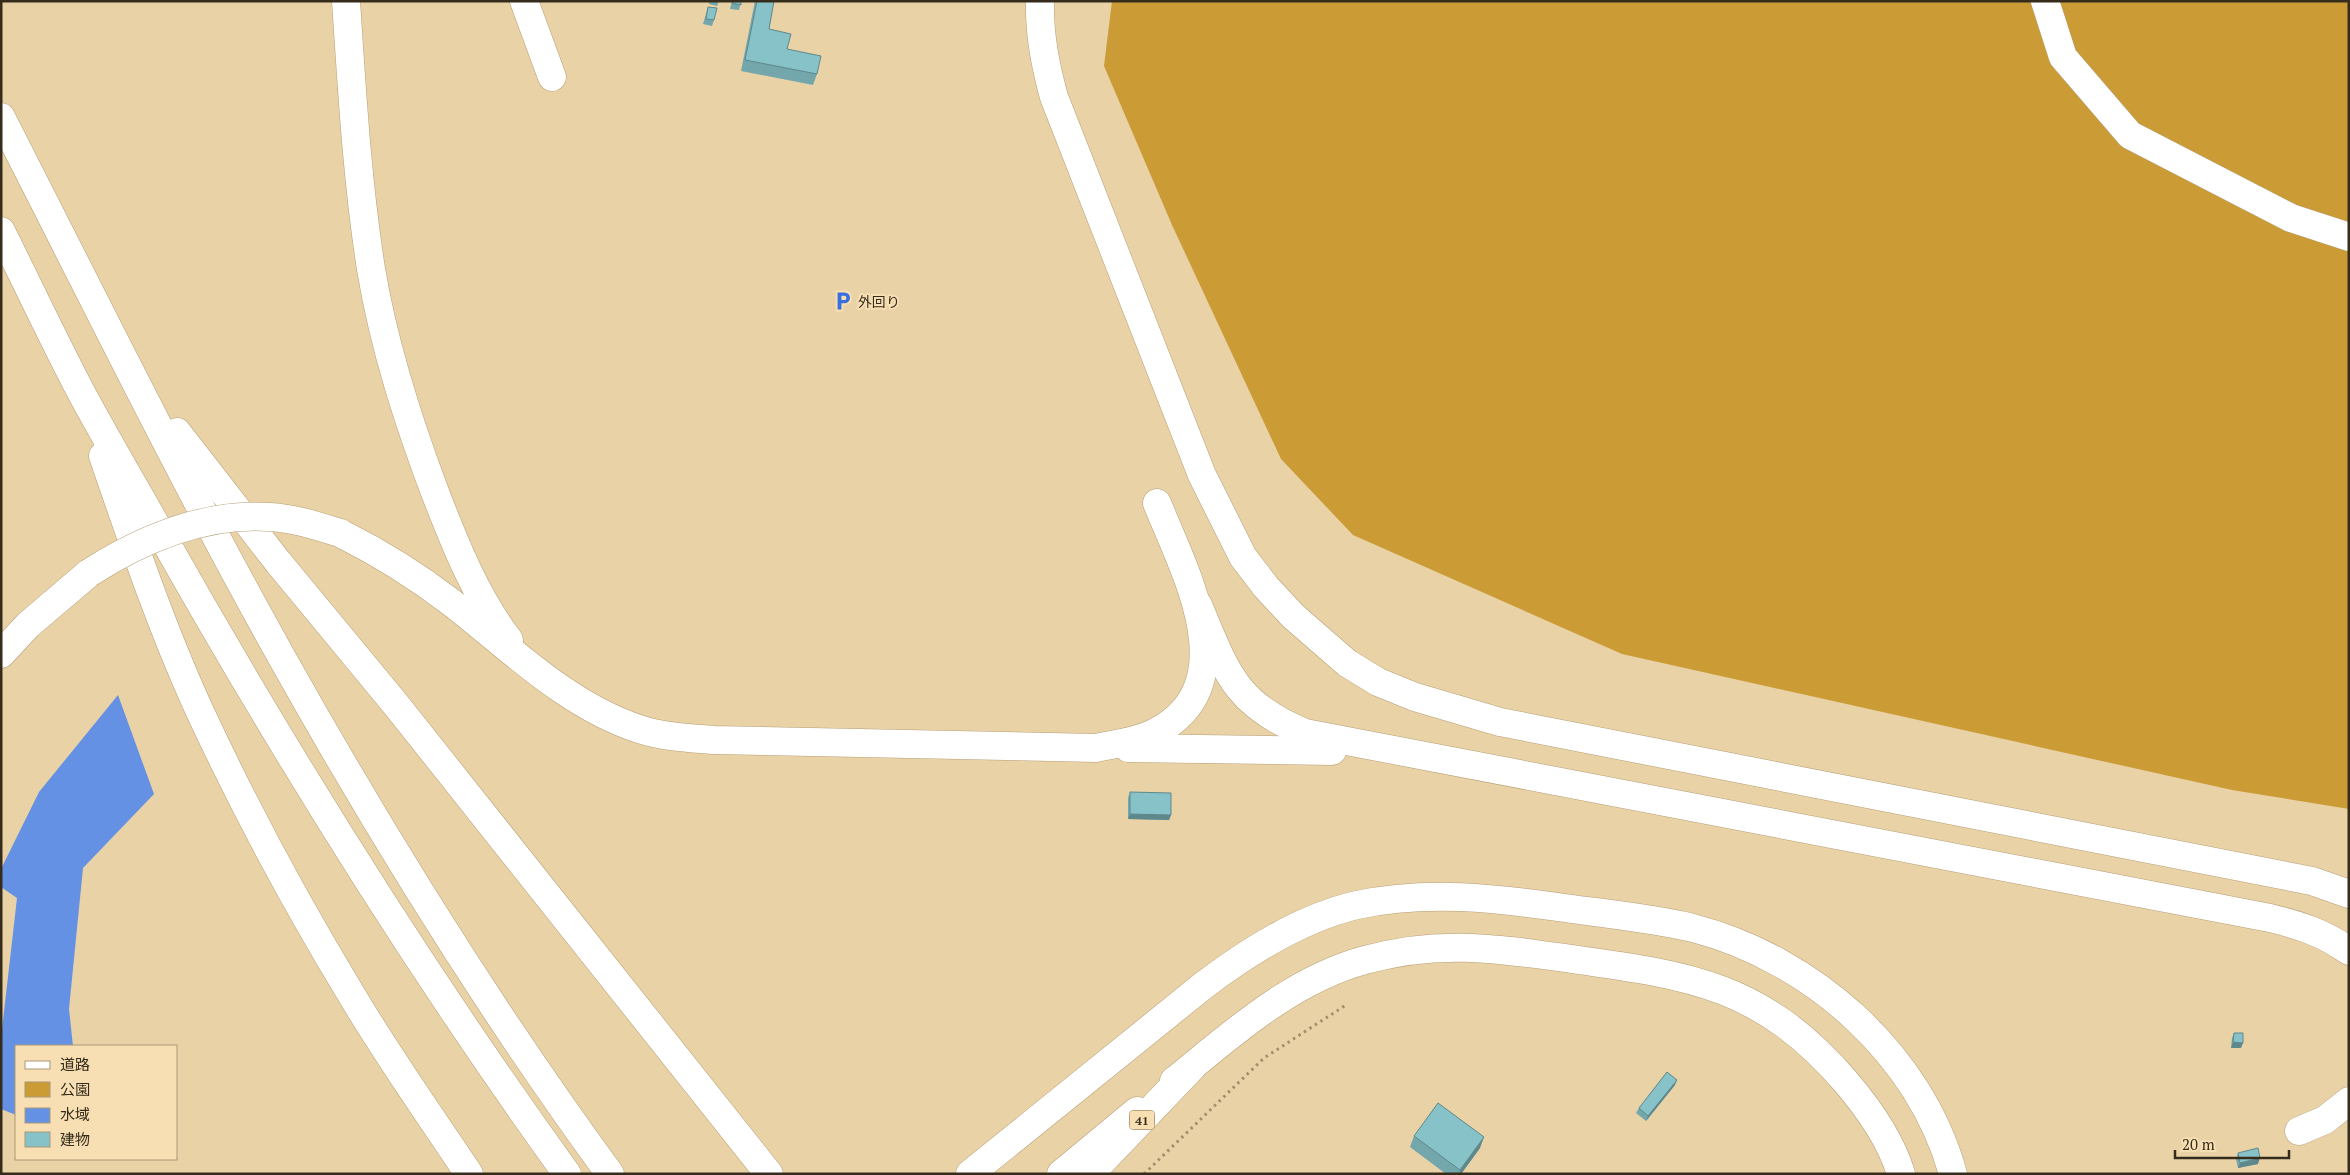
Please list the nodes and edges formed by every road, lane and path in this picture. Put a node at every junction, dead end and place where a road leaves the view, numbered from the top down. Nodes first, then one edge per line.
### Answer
1 (346, 1) edge
2 (524, 1) edge
3 (1040, 1) edge
4 (2045, 1) edge
5 (552, 77) dead end
6 (1, 117) edge
7 (1, 231) edge
8 (2349, 237) edge
9 (129, 369) junction
10 (82, 394) junction
11 (1157, 503) dead end
12 (1198, 605) junction
13 (1, 654) edge
14 (530, 666) junction
15 (1096, 748) junction
16 (1394, 752) junction
17 (2278, 875) junction
18 (2349, 894) edge
19 (2349, 907) edge
20 (2270, 918) junction
21 (2349, 951) edge
22 (2349, 968) edge
23 (1351, 1002) dead end
24 (1193, 1066) junction
25 (2349, 1101) edge
26 (2299, 1131) dead end
27 (746, 1147) junction
28 (469, 1174) edge
29 (567, 1174) edge
30 (610, 1174) edge
31 (754, 1174) edge
32 (769, 1174) edge
33 (970, 1174) edge
34 (1061, 1174) edge
35 (1090, 1174) edge
36 (1144, 1174) edge
37 (1901, 1174) edge
38 (1954, 1174) edge

1 - 14 main road
2 - 5 main road
3 - 17 main road
4 - 8 main road
6 - 9 main road
7 - 10 main road
9 - 27 main road
9 - 30 main road
10 - 28 main road
10 - 29 main road
11 - 12 main road
12 - 15 main road
12 - 16 main road
13 - 14 main road, bridge
14 - 15 main road
15 - 16 main road
16 - 20 main road
17 - 18 main road
17 - 19 main road
20 - 21 main road
20 - 22 main road
23 - 36 path
24 - 34 main road
24 - 35 main road, 41
24 - 37 main road
25 - 26 main road
27 - 31 main road
27 - 32 main road
33 - 38 main road

